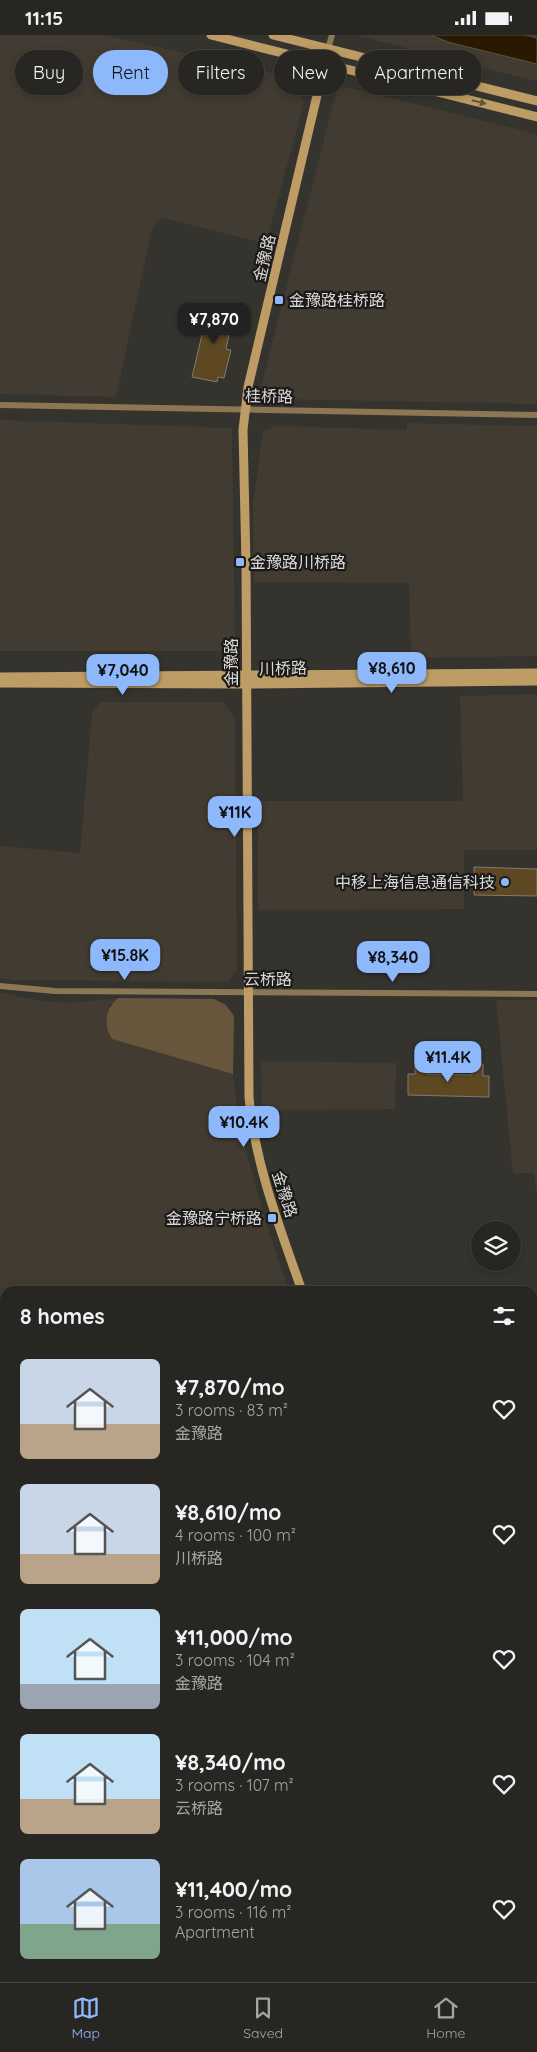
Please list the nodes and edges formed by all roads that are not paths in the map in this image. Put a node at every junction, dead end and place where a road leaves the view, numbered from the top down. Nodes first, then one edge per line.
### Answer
1 (211, 35) edge
2 (273, 35) edge
3 (332, 35) edge
4 (328, 49) junction
5 (274, 50) edge
6 (346, 68) edge
7 (317, 95) edge
8 (537, 101) edge
9 (537, 117) edge
10 (0, 405) edge
11 (244, 409) junction
12 (537, 415) edge
13 (537, 673) edge
14 (0, 677) edge
15 (246, 680) junction
16 (537, 681) edge
17 (0, 683) edge
18 (0, 986) edge
19 (248, 993) junction
20 (537, 994) edge
21 (300, 1286) edge

1 - 5 street
2 - 4 street
3 - 4 street, 金豫路
4 - 8 street
6 -> 9 street
7 - 11 street, 金豫路
10 - 11 street, 桂桥路
11 - 12 street, 桂桥路
11 - 15 street, 金豫路
13 - 15 street, 川桥路
14 - 15 street, 川桥路
15 - 16 street, 川桥路
15 - 17 street, 川桥路
15 - 19 street, 金豫路
18 - 19 street, 云桥路
19 - 20 street, 云桥路
19 - 21 street, 金豫路

